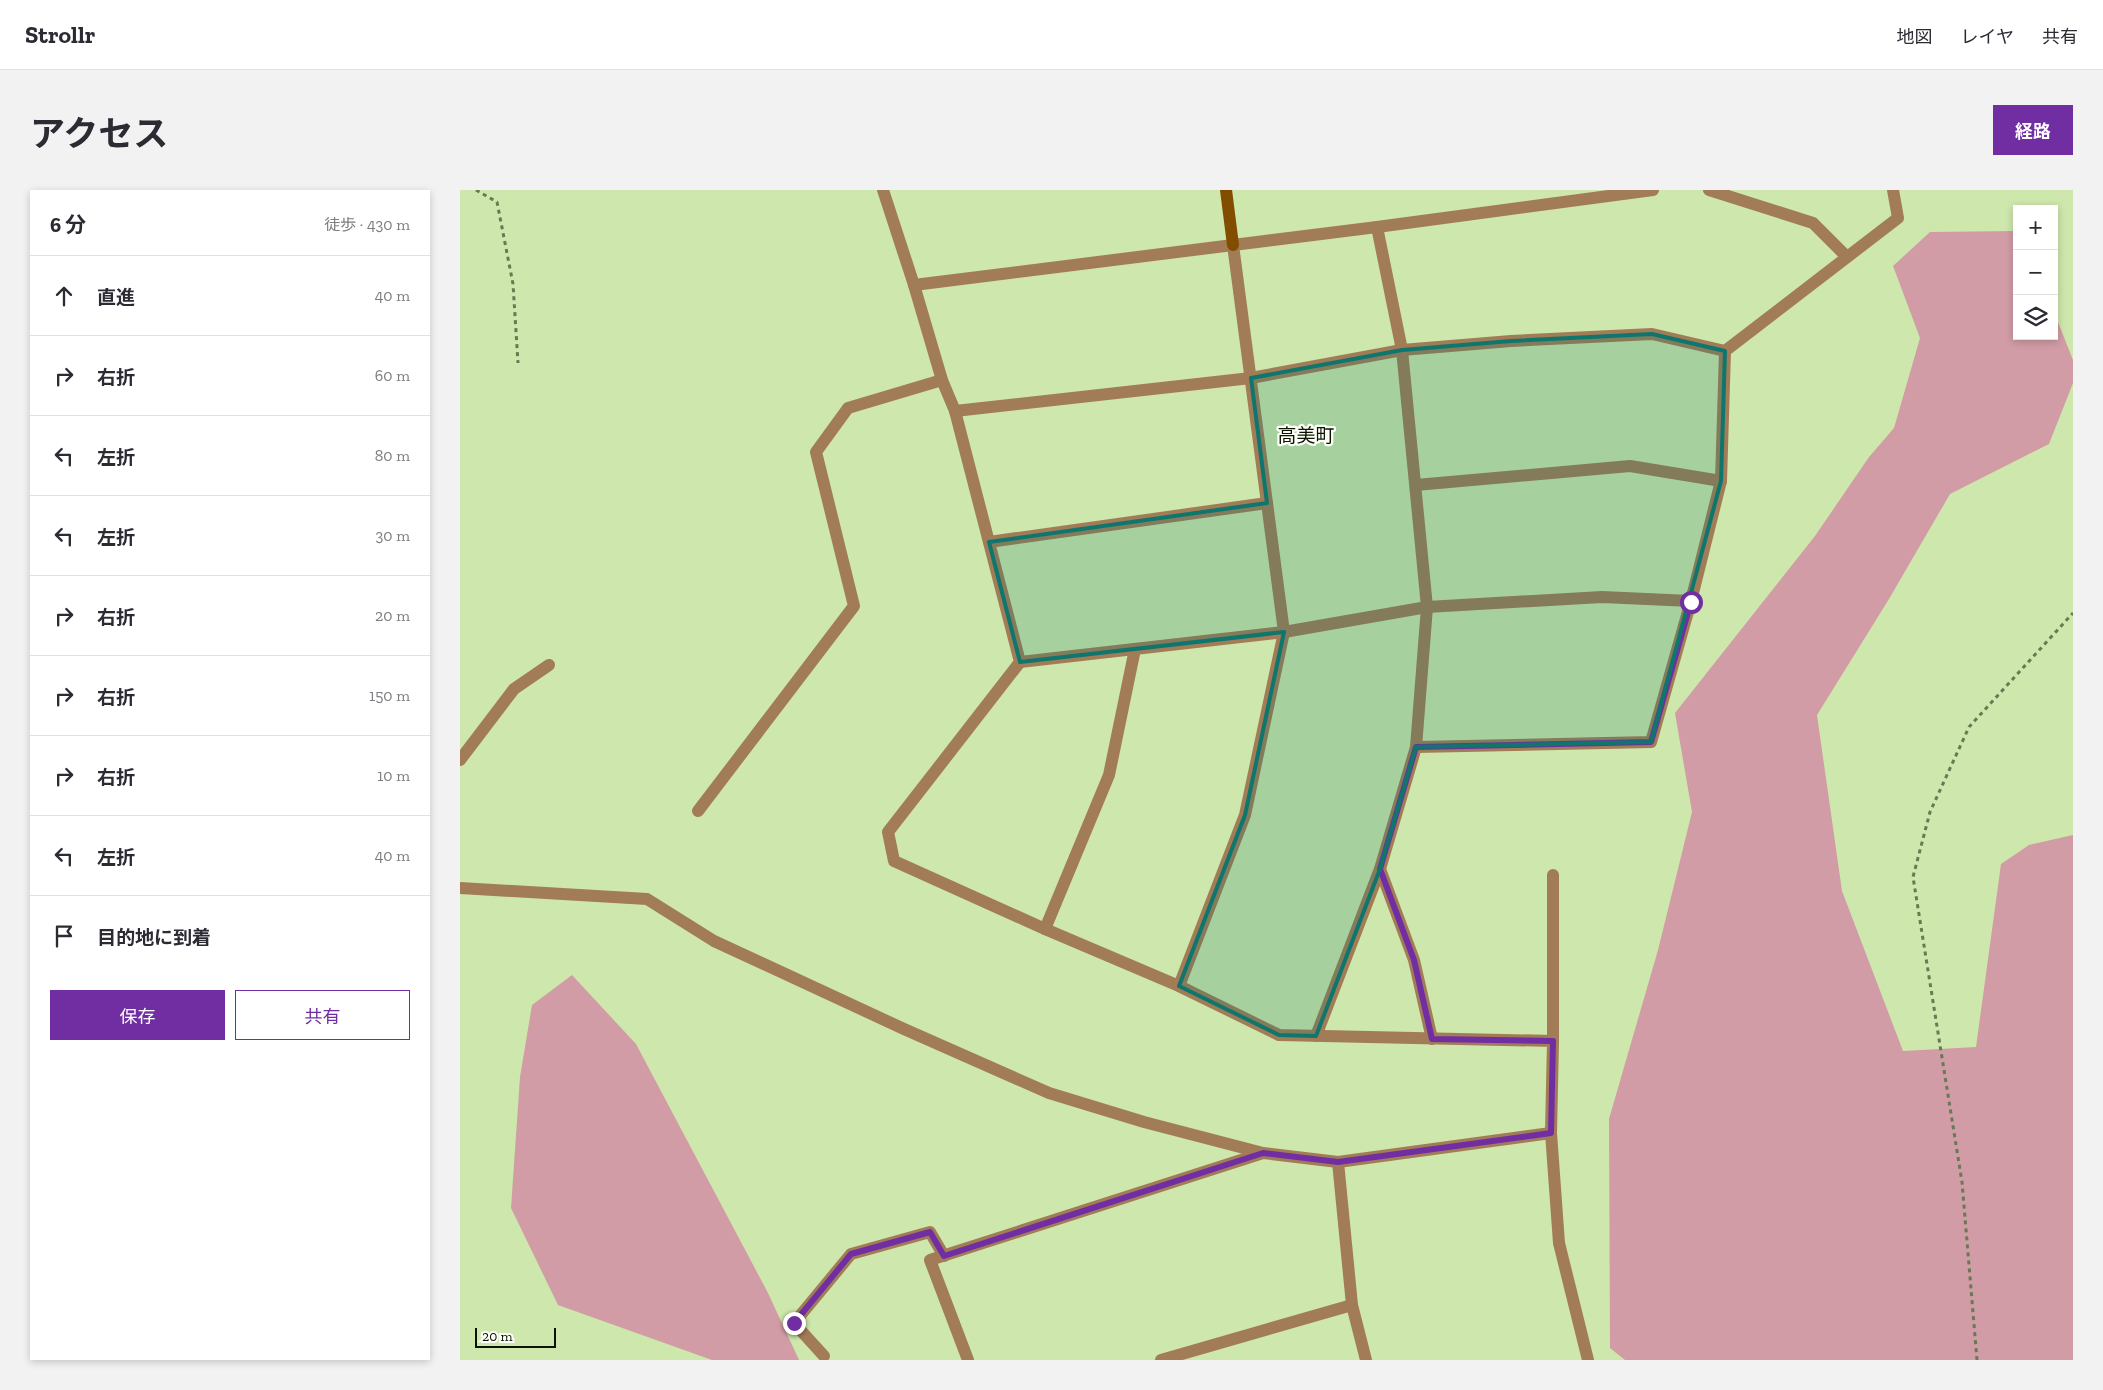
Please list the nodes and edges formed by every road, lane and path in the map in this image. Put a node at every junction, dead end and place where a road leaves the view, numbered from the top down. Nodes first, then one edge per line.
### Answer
1 (476, 190) edge
2 (883, 190) edge
3 (1226, 190) edge
4 (1653, 190) edge
5 (1709, 190) edge
6 (1893, 190) edge
7 (1377, 227) junction
8 (1233, 245) junction
9 (1847, 257) junction
10 (914, 285) junction
11 (1402, 350) junction
12 (1725, 351) junction
13 (518, 363) dead end
14 (1251, 378) junction
15 (942, 380) junction
16 (954, 412) junction
17 (1721, 481) junction
18 (1416, 485) junction
19 (1267, 503) junction
20 (988, 542) junction
21 (1691, 602) junction
22 (1427, 607) junction
23 (2073, 613) edge
24 (1284, 632) junction
25 (1135, 649) junction
26 (1020, 662) junction
27 (549, 665) dead end
28 (1416, 747) junction
29 (460, 760) edge
30 (698, 811) dead end
31 (1380, 869) junction
32 (1553, 875) dead end
33 (460, 888) edge
34 (1045, 929) junction
35 (1179, 986) junction
36 (1316, 1036) junction
37 (1432, 1039) junction
38 (1553, 1041) junction
39 (1551, 1133) junction
40 (1263, 1153) junction
41 (1338, 1162) junction
42 (944, 1256) junction
43 (1352, 1305) junction
44 (824, 1356) dead end
45 (968, 1360) edge
46 (1161, 1360) edge
47 (1366, 1360) edge
48 (1588, 1360) edge
49 (1977, 1360) edge

1 - 13 path
2 - 10 street
3 - 8 street
4 - 7 street
5 - 9 street
6 - 9 street
7 - 8 street
7 - 11 street
8 - 10 street
8 - 14 street
9 - 12 street
10 - 15 street
11 - 12 street
11 - 14 street
11 - 18 street
12 - 17 street
14 - 16 street
14 - 19 street
15 - 16 street
15 - 30 street
16 - 20 street
17 - 18 street
17 - 21 street
18 - 22 street
19 - 20 street
19 - 24 street
20 - 26 street
21 - 22 street
21 - 28 street
22 - 24 street
22 - 28 street
23 - 49 path
24 - 25 street
24 - 35 street
25 - 26 street
25 - 34 street
26 - 34 street
27 - 29 street
28 - 31 street
31 - 36 street
31 - 37 street
32 - 38 street
33 - 40 street
34 - 35 street
35 - 36 street
36 - 37 street
37 - 38 street
38 - 39 street
39 - 41 street
39 - 48 street
40 - 41 street
40 - 42 street
41 - 43 street
42 - 44 street
42 - 45 street
43 - 46 street
43 - 47 street

